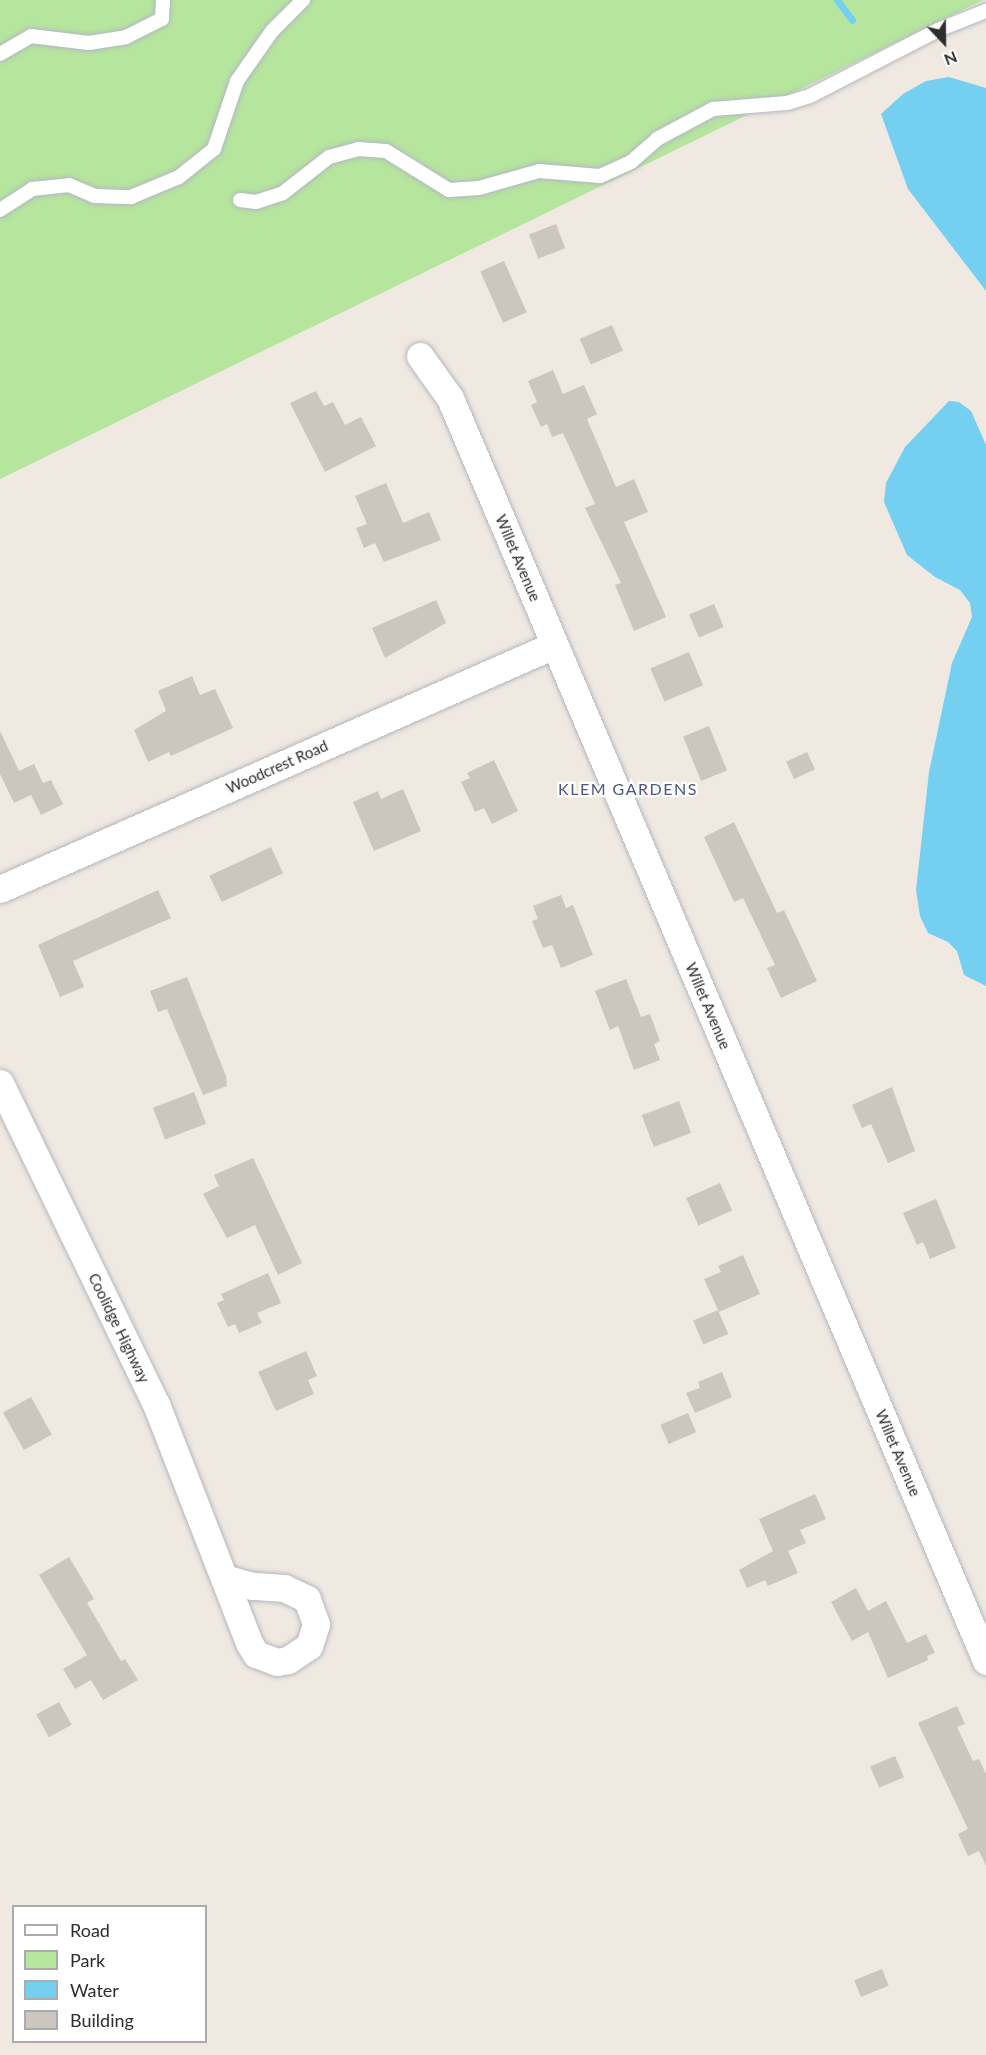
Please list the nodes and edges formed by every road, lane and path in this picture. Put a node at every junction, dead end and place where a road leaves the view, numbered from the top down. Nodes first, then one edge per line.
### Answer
1 (163, 0) edge
2 (303, 0) edge
3 (986, 11) edge
4 (0, 54) edge
5 (240, 200) dead end
6 (0, 210) edge
7 (420, 356) dead end
8 (554, 645) junction
9 (0, 889) edge
10 (0, 1083) edge
11 (224, 1578) dead end
12 (986, 1661) edge

1 - 4 lane
2 - 6 lane
3 - 5 lane
7 - 8 street, Willet Avenue
8 - 9 street, Woodcrest Road
8 - 12 street, Willet Avenue
10 - 11 street, Coolidge Highway

